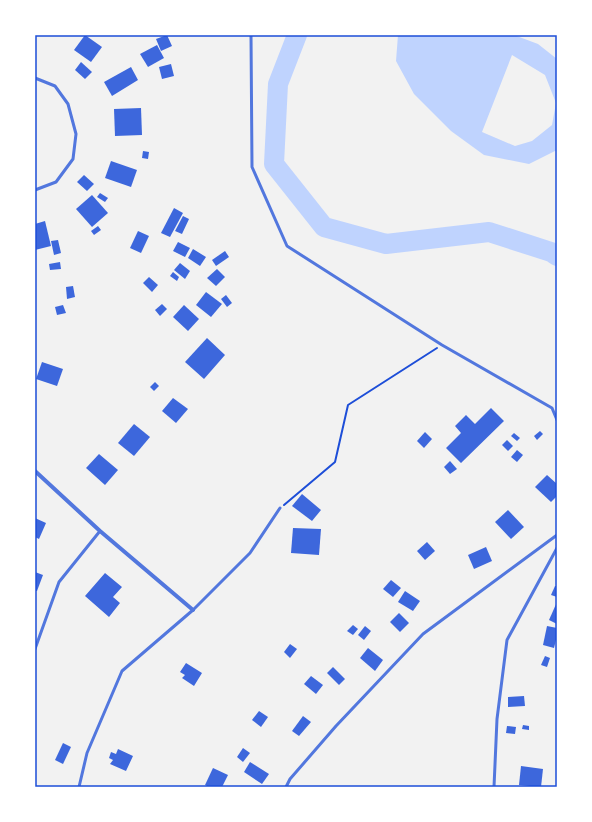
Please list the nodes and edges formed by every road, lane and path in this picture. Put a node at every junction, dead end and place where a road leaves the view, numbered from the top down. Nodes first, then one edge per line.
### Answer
1 (251, 35) edge
2 (35, 78) edge
3 (35, 190) edge
4 (442, 345) junction
5 (557, 420) edge
6 (35, 471) edge
7 (280, 508) joint
8 (100, 531) junction
9 (557, 535) edge
10 (557, 548) edge
11 (193, 610) junction
12 (35, 649) edge
13 (79, 787) edge
14 (286, 787) edge
15 (494, 787) edge

1 - 4 lane
2 - 3 lane
4 - 5 lane
4 - 7 path
6 - 8 street
7 - 11 lane
8 - 11 street
8 - 12 lane
9 - 14 lane
10 - 15 lane
11 - 13 lane

